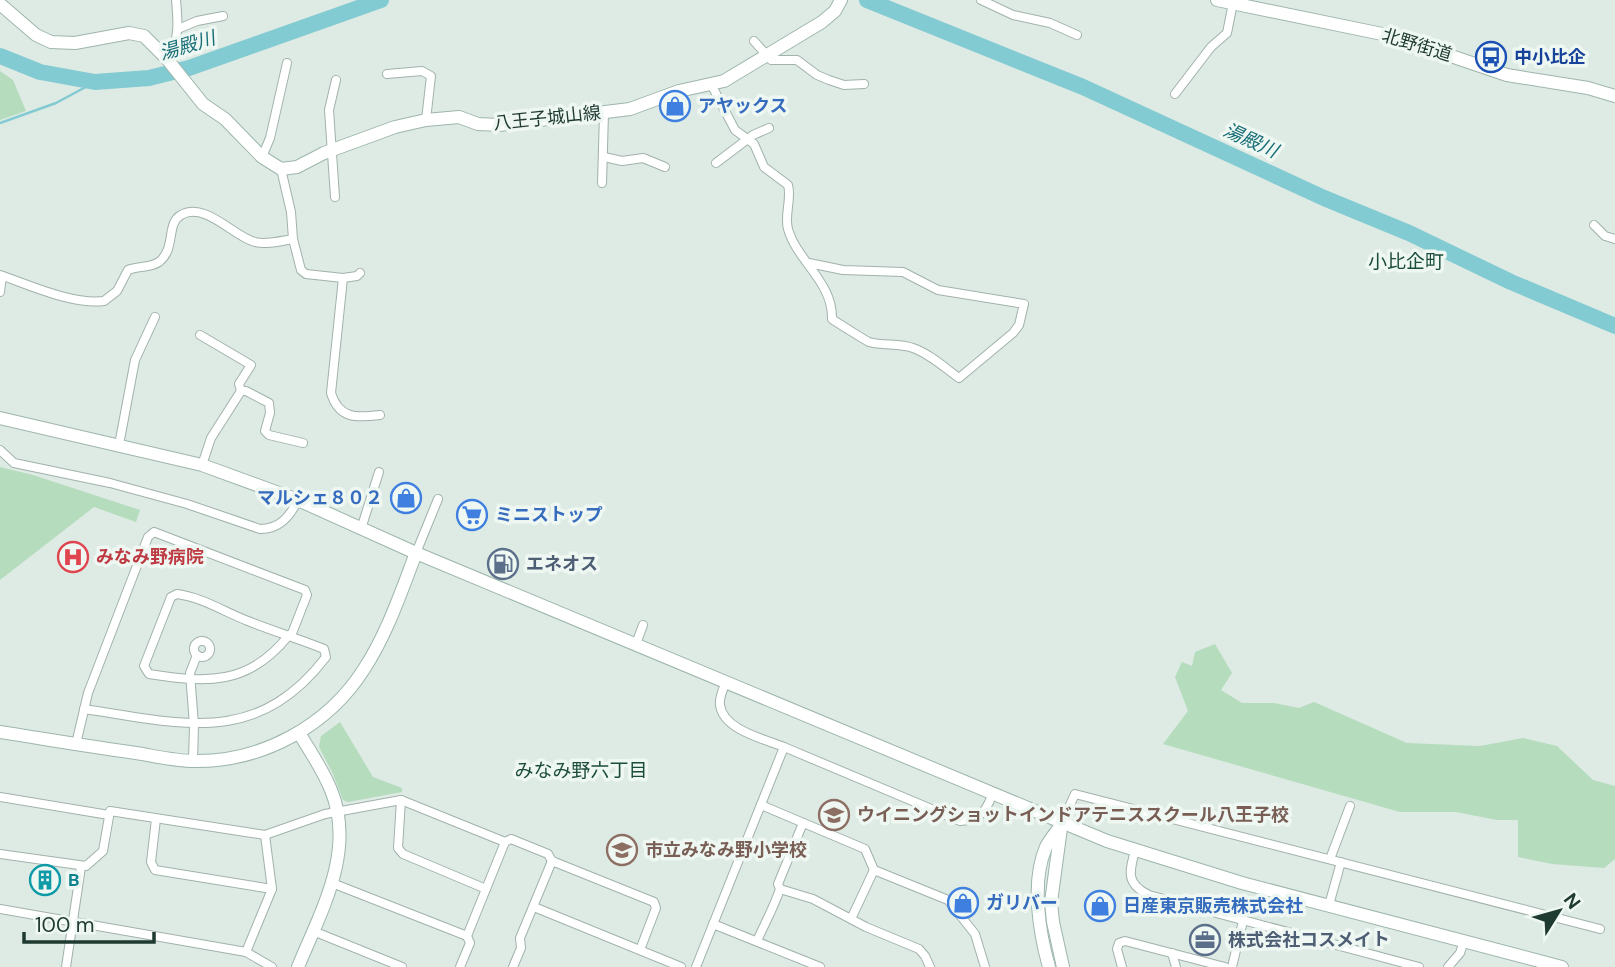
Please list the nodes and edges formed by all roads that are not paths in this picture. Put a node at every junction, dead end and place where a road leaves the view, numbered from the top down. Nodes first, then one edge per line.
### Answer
1 (176, 0) edge
2 (1217, 0) edge
3 (985, 1) edge
4 (840, 2) edge
5 (0, 4) edge
6 (1233, 4) junction
7 (223, 16) dead end
8 (178, 29) junction
9 (1077, 35) dead end
10 (754, 41) dead end
11 (766, 57) junction
12 (167, 59) junction
13 (287, 63) dead end
14 (387, 74) dead end
15 (336, 80) dead end
16 (864, 84) dead end
17 (712, 86) junction
18 (1175, 94) dead end
19 (1615, 96) edge
20 (604, 113) junction
21 (426, 120) junction
22 (768, 128) dead end
23 (748, 139) junction
24 (333, 150) junction
25 (262, 157) junction
26 (604, 157) junction
27 (716, 163) dead end
28 (666, 167) dead end
29 (281, 169) junction
30 (602, 183) dead end
31 (335, 197) dead end
32 (1594, 225) dead end
33 (293, 239) junction
34 (1615, 239) edge
35 (809, 263) junction
36 (360, 273) dead end
37 (1, 276) edge
38 (343, 278) junction
39 (0, 292) edge
40 (155, 317) dead end
41 (200, 335) dead end
42 (240, 391) junction
43 (380, 415) dead end
44 (0, 418) edge
45 (303, 443) dead end
46 (119, 445) junction
47 (0, 450) edge
48 (202, 465) junction
49 (379, 472) dead end
50 (438, 499) dead end
51 (298, 500) junction
52 (361, 529) junction
53 (416, 553) junction
54 (643, 625) dead end
55 (290, 636) junction
56 (636, 644) junction
57 (197, 656) dead end
58 (191, 680) junction
59 (726, 682) junction
60 (84, 709) junction
61 (194, 725) junction
62 (0, 732) edge
63 (299, 733) junction
64 (76, 744) junction
65 (785, 747) junction
66 (192, 761) junction
67 (992, 795) junction
68 (0, 797) edge
69 (401, 800) junction
70 (761, 806) junction
71 (1350, 806) dead end
72 (1069, 807) dead end
73 (338, 812) junction
74 (109, 815) junction
75 (156, 819) junction
76 (803, 823) junction
77 (1062, 824) junction
78 (265, 835) junction
79 (505, 842) junction
80 (1135, 851) junction
81 (0, 854) edge
82 (1330, 859) junction
83 (552, 861) junction
84 (1341, 862) junction
85 (81, 867) junction
86 (874, 870) junction
87 (332, 883) junction
88 (272, 889) junction
89 (486, 889) junction
90 (780, 889) junction
91 (1329, 905) junction
92 (534, 907) junction
93 (0, 909) edge
94 (851, 919) junction
95 (1243, 921) junction
96 (72, 922) junction
97 (713, 924) junction
98 (1600, 929) dead end
99 (313, 931) junction
100 (467, 936) junction
101 (1464, 941) junction
102 (757, 942) junction
103 (640, 950) junction
104 (246, 952) junction
105 (1172, 953) junction
106 (65, 967) edge
107 (272, 967) edge
108 (298, 967) edge
109 (402, 967) edge
110 (460, 967) edge
111 (513, 967) edge
112 (681, 967) edge
113 (696, 967) edge
114 (820, 967) edge
115 (930, 967) edge
116 (985, 967) edge
117 (1049, 967) edge
118 (1063, 967) edge
119 (1122, 967) edge
120 (1176, 967) edge
121 (1225, 967) edge
122 (1232, 967) edge
123 (1417, 967) edge
124 (1448, 967) edge
125 (1562, 967) edge

1 - 8 street
2 - 6 street, 北野街道
3 - 9 street
4 - 11 street, 八王子城山線
5 - 12 street
6 - 18 street
6 - 19 street, 北野街道
7 - 8 street
8 - 12 street
10 - 11 street
11 - 16 street
11 - 17 street, 八王子城山線
12 - 25 street
13 - 25 street
14 - 21 street
15 - 24 street
17 - 20 street, 八王子城山線
17 - 23 street
20 - 21 street, 八王子城山線
20 - 26 street
21 - 24 street, 八王子城山線
22 - 23 street
23 - 27 street
23 - 35 street
24 - 29 street, 八王子城山線
24 - 31 street
25 - 29 street
26 - 28 street
26 - 30 street
29 - 33 street
32 - 34 street
33 - 37 street
33 - 38 street
35 - 35 street
36 - 38 street
37 - 39 street
38 - 43 street
40 - 46 street
41 - 42 street
42 - 45 street
42 - 48 street
44 - 46 street
46 - 48 street
47 - 51 street
48 - 51 street
49 - 52 street
50 - 53 street
51 - 52 street
52 - 53 street
53 - 56 street
53 - 63 street
54 - 56 street
55 - 58 street
55 - 58 street
55 - 60 street
55 - 61 street
56 - 59 street
57 - 58 street
58 - 61 street
59 - 65 street
59 - 67 street
60 - 61 street
60 - 64 street
61 - 66 street
62 - 64 street
63 - 66 street
63 - 73 street
64 - 66 street
65 - 67 street
65 - 70 street
67 - 77 street
68 - 74 street
69 - 73 street
69 - 79 street
69 - 89 street
70 - 76 street
70 - 97 street
71 - 82 street
72 - 82 street
73 - 78 street
73 - 87 street
74 - 75 street
74 - 85 street
75 - 78 street
75 - 88 street
76 - 86 street
76 - 90 street
77 - 80 street
77 - 117 street
77 - 118 street
78 - 88 street
79 - 83 street
79 - 89 street
80 - 91 street
80 - 95 street
81 - 85 street
82 - 84 street
83 - 92 street
83 - 103 street
84 - 91 street
84 - 98 street
85 - 96 street
86 - 94 street
86 - 116 street
87 - 99 street
87 - 100 street
88 - 104 street
89 - 100 street
90 - 94 street
90 - 102 street
91 - 101 street
92 - 103 street
92 - 111 street
93 - 96 street
94 - 115 street
95 - 122 street
95 - 123 street
96 - 104 street
96 - 106 street
97 - 102 street
97 - 113 street
99 - 108 street
99 - 109 street
100 - 110 street
101 - 124 street
101 - 125 street
102 - 114 street
103 - 112 street
104 - 107 street
105 - 119 street
105 - 120 street
105 - 121 street

